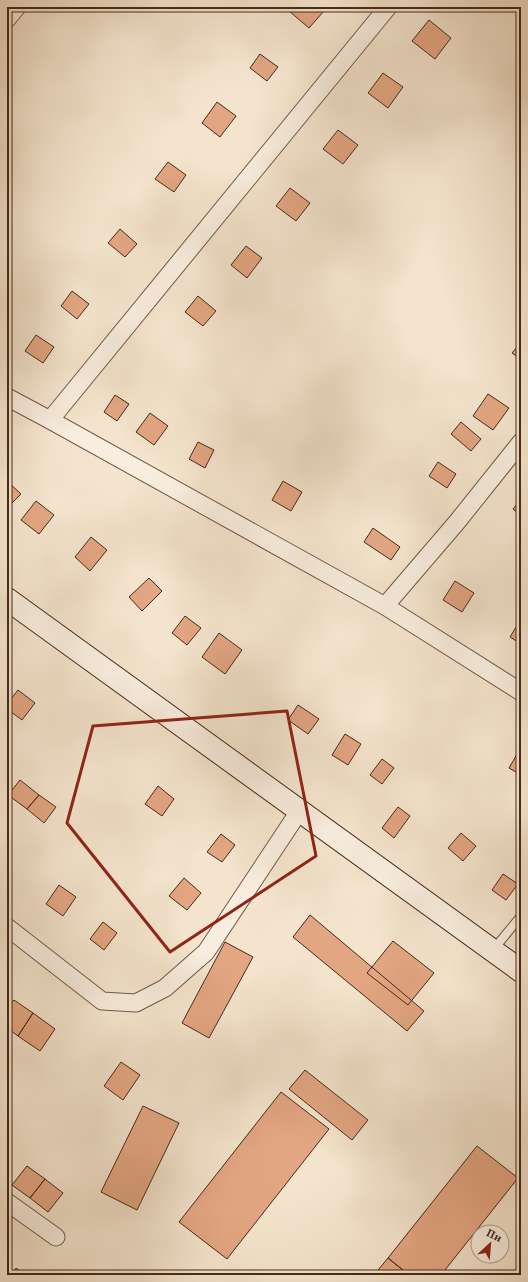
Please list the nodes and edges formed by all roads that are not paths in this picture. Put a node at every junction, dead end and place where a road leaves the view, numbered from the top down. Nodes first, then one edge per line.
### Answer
1 (17, 7) edge
2 (388, 7) edge
3 (7, 19) edge
4 (7, 397) edge
5 (50, 420) junction
6 (521, 442) edge
7 (7, 599) edge
8 (385, 606) junction
9 (521, 692) edge
10 (300, 810) junction
11 (521, 916) edge
12 (7, 927) edge
13 (493, 950) junction
14 (521, 971) edge
15 (7, 1202) edge
16 (56, 1238) dead end

1 - 3 street
2 - 5 street
4 - 5 street
5 - 8 street
6 - 8 street
7 - 10 street
8 - 9 street
10 - 12 street
10 - 13 street
11 - 13 lane
13 - 14 street
15 - 16 street

